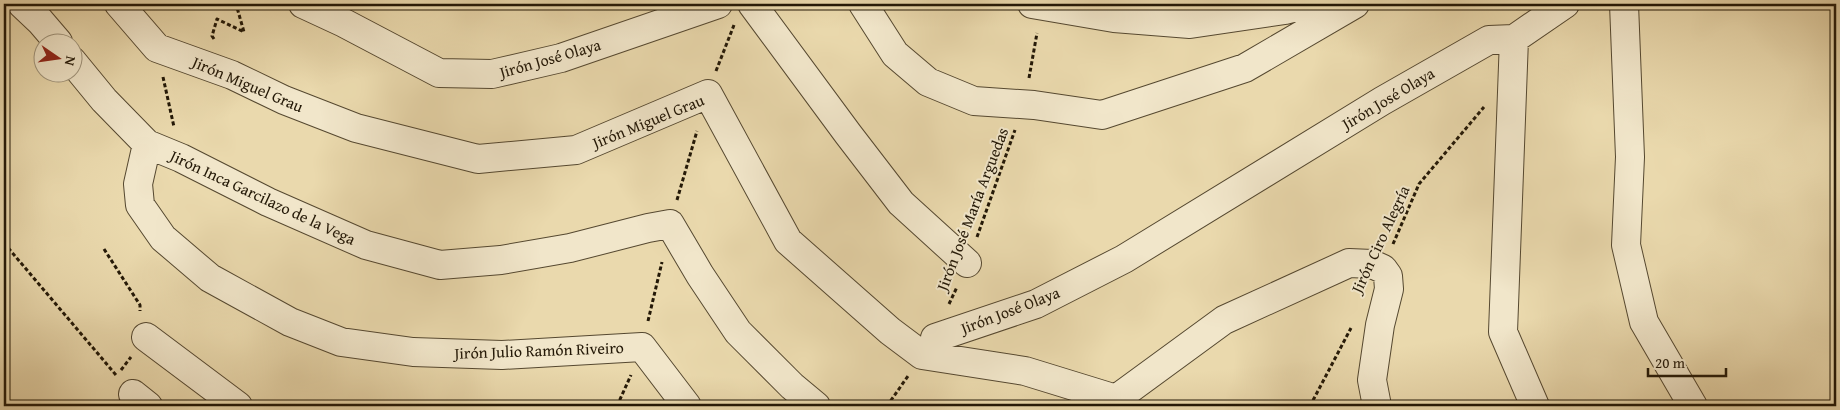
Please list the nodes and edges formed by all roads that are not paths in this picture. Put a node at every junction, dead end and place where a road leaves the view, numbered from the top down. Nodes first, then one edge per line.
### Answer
1 (22, 4) edge
2 (118, 4) edge
3 (303, 4) edge
4 (718, 4) edge
5 (752, 4) edge
6 (863, 4) edge
7 (1308, 4) edge
8 (1356, 4) edge
9 (1565, 4) edge
10 (1624, 4) edge
11 (1037, 5) edge
12 (49, 32) edge
13 (1514, 39) junction
14 (82, 73) edge
15 (146, 144) junction
16 (967, 263) road end
17 (146, 337) road end
18 (928, 347) junction
19 (1106, 403) edge
20 (238, 406) edge
21 (687, 406) edge
22 (816, 406) edge
23 (1377, 406) edge
24 (1535, 406) edge
25 (1693, 406) edge

1 - 12 street
2 - 18 street, Jirón Miguel Grau
3 - 4 street, Jirón José Olaya
5 - 16 street
6 - 8 street
7 - 11 street
9 - 13 street
10 - 25 street
13 - 18 street, Jirón José Olaya
13 - 24 street
14 - 15 street, Jirón Inca Garcilazo de la Vega
15 - 21 street, Jirón Julio Ramón Riveiro
15 - 22 street, Jirón Inca Garcilazo de la Vega
17 - 20 street
18 - 19 street, Jirón Miguel Grau
19 - 23 street

